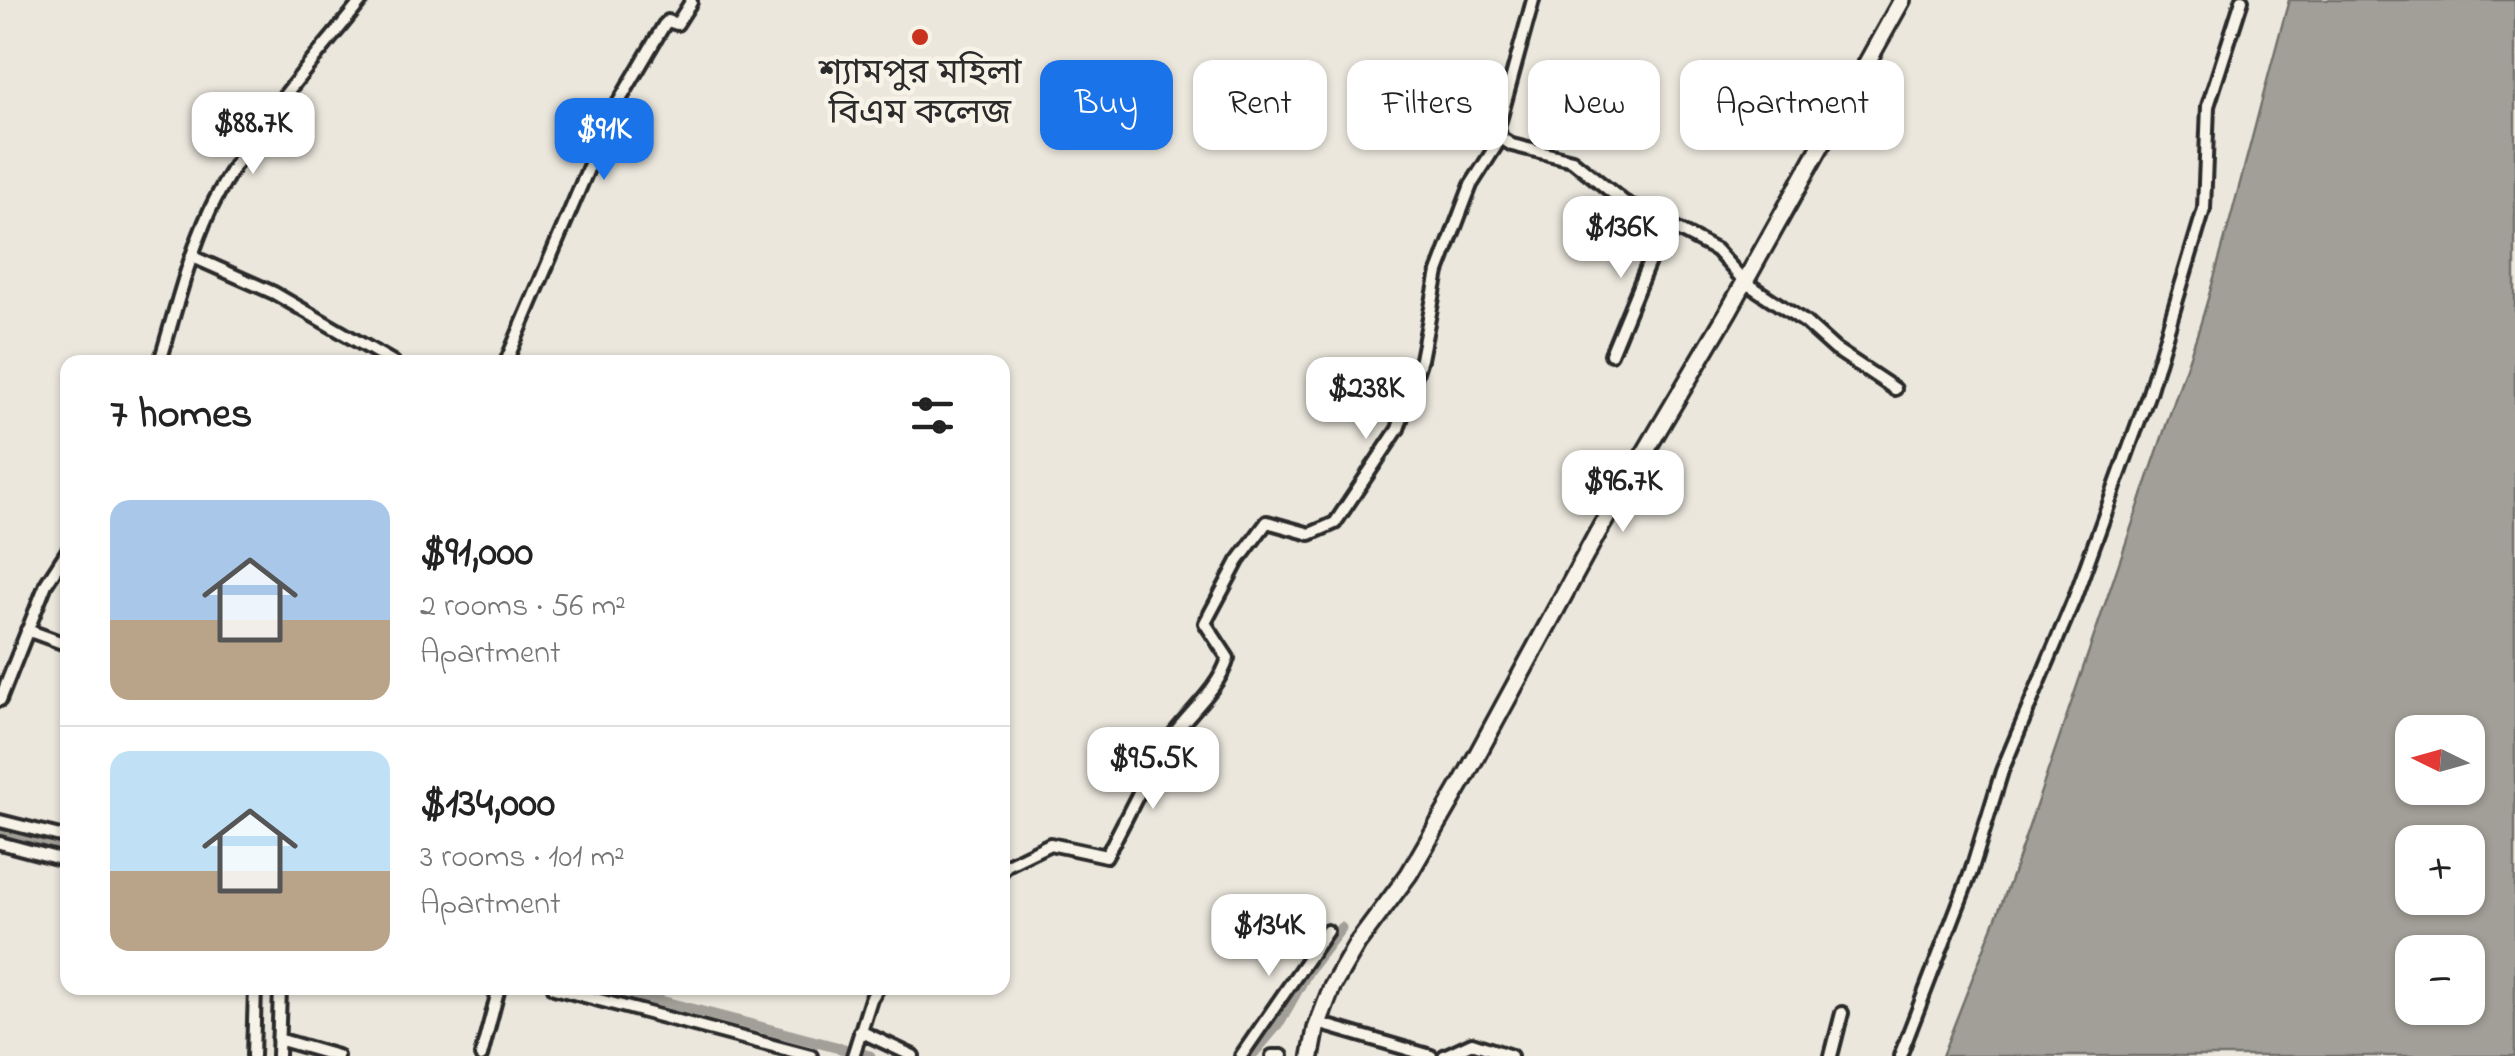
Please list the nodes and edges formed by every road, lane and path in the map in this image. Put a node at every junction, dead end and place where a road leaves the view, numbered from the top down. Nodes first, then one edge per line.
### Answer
1 (362, 0) edge
2 (1533, 0) edge
3 (1902, 0) edge
4 (2242, 0) edge
5 (691, 2) edge
6 (1508, 91) edge
7 (1508, 142) edge
8 (1494, 150) edge
9 (1665, 223) junction
10 (194, 256) junction
11 (1745, 282) junction
12 (1611, 354) dead end
13 (162, 355) edge
14 (382, 355) edge
15 (509, 355) edge
16 (1896, 389) dead end
17 (60, 562) edge
18 (27, 630) junction
19 (60, 642) edge
20 (0, 700) edge
21 (0, 820) edge
22 (60, 836) edge
23 (0, 843) edge
24 (60, 859) edge
25 (1010, 864) edge
26 (1327, 931) dead end
27 (255, 995) edge
28 (280, 995) edge
29 (498, 995) edge
30 (580, 995) edge
31 (875, 995) edge
32 (1842, 1014) dead end
33 (1318, 1023) junction
34 (858, 1036) junction
35 (278, 1038) junction
36 (253, 1056) edge
37 (278, 1056) edge
38 (336, 1056) edge
39 (481, 1056) edge
40 (811, 1056) edge
41 (852, 1056) edge
42 (912, 1056) edge
43 (1241, 1056) edge
44 (1272, 1056) edge
45 (1282, 1056) edge
46 (1311, 1056) edge
47 (1430, 1056) edge
48 (1444, 1056) edge
49 (1511, 1056) edge
50 (1831, 1056) edge
51 (1900, 1056) edge

1 - 10 street
2 - 6 street
3 - 11 street
4 - 51 street
5 - 15 street
7 - 9 street
8 - 25 street
9 - 11 street
9 - 12 street
10 - 13 street
10 - 14 street
11 - 16 street
11 - 33 street
17 - 18 street
18 - 19 street
18 - 20 street
21 - 22 street
23 - 24 street
26 - 43 street
27 - 36 street
28 - 35 street
29 - 39 street
30 - 40 street
31 - 34 street
32 - 50 street
33 - 46 street
33 - 47 street
34 - 41 street
34 - 42 street
35 - 37 street
35 - 38 street
44 - 45 street
48 - 49 street

